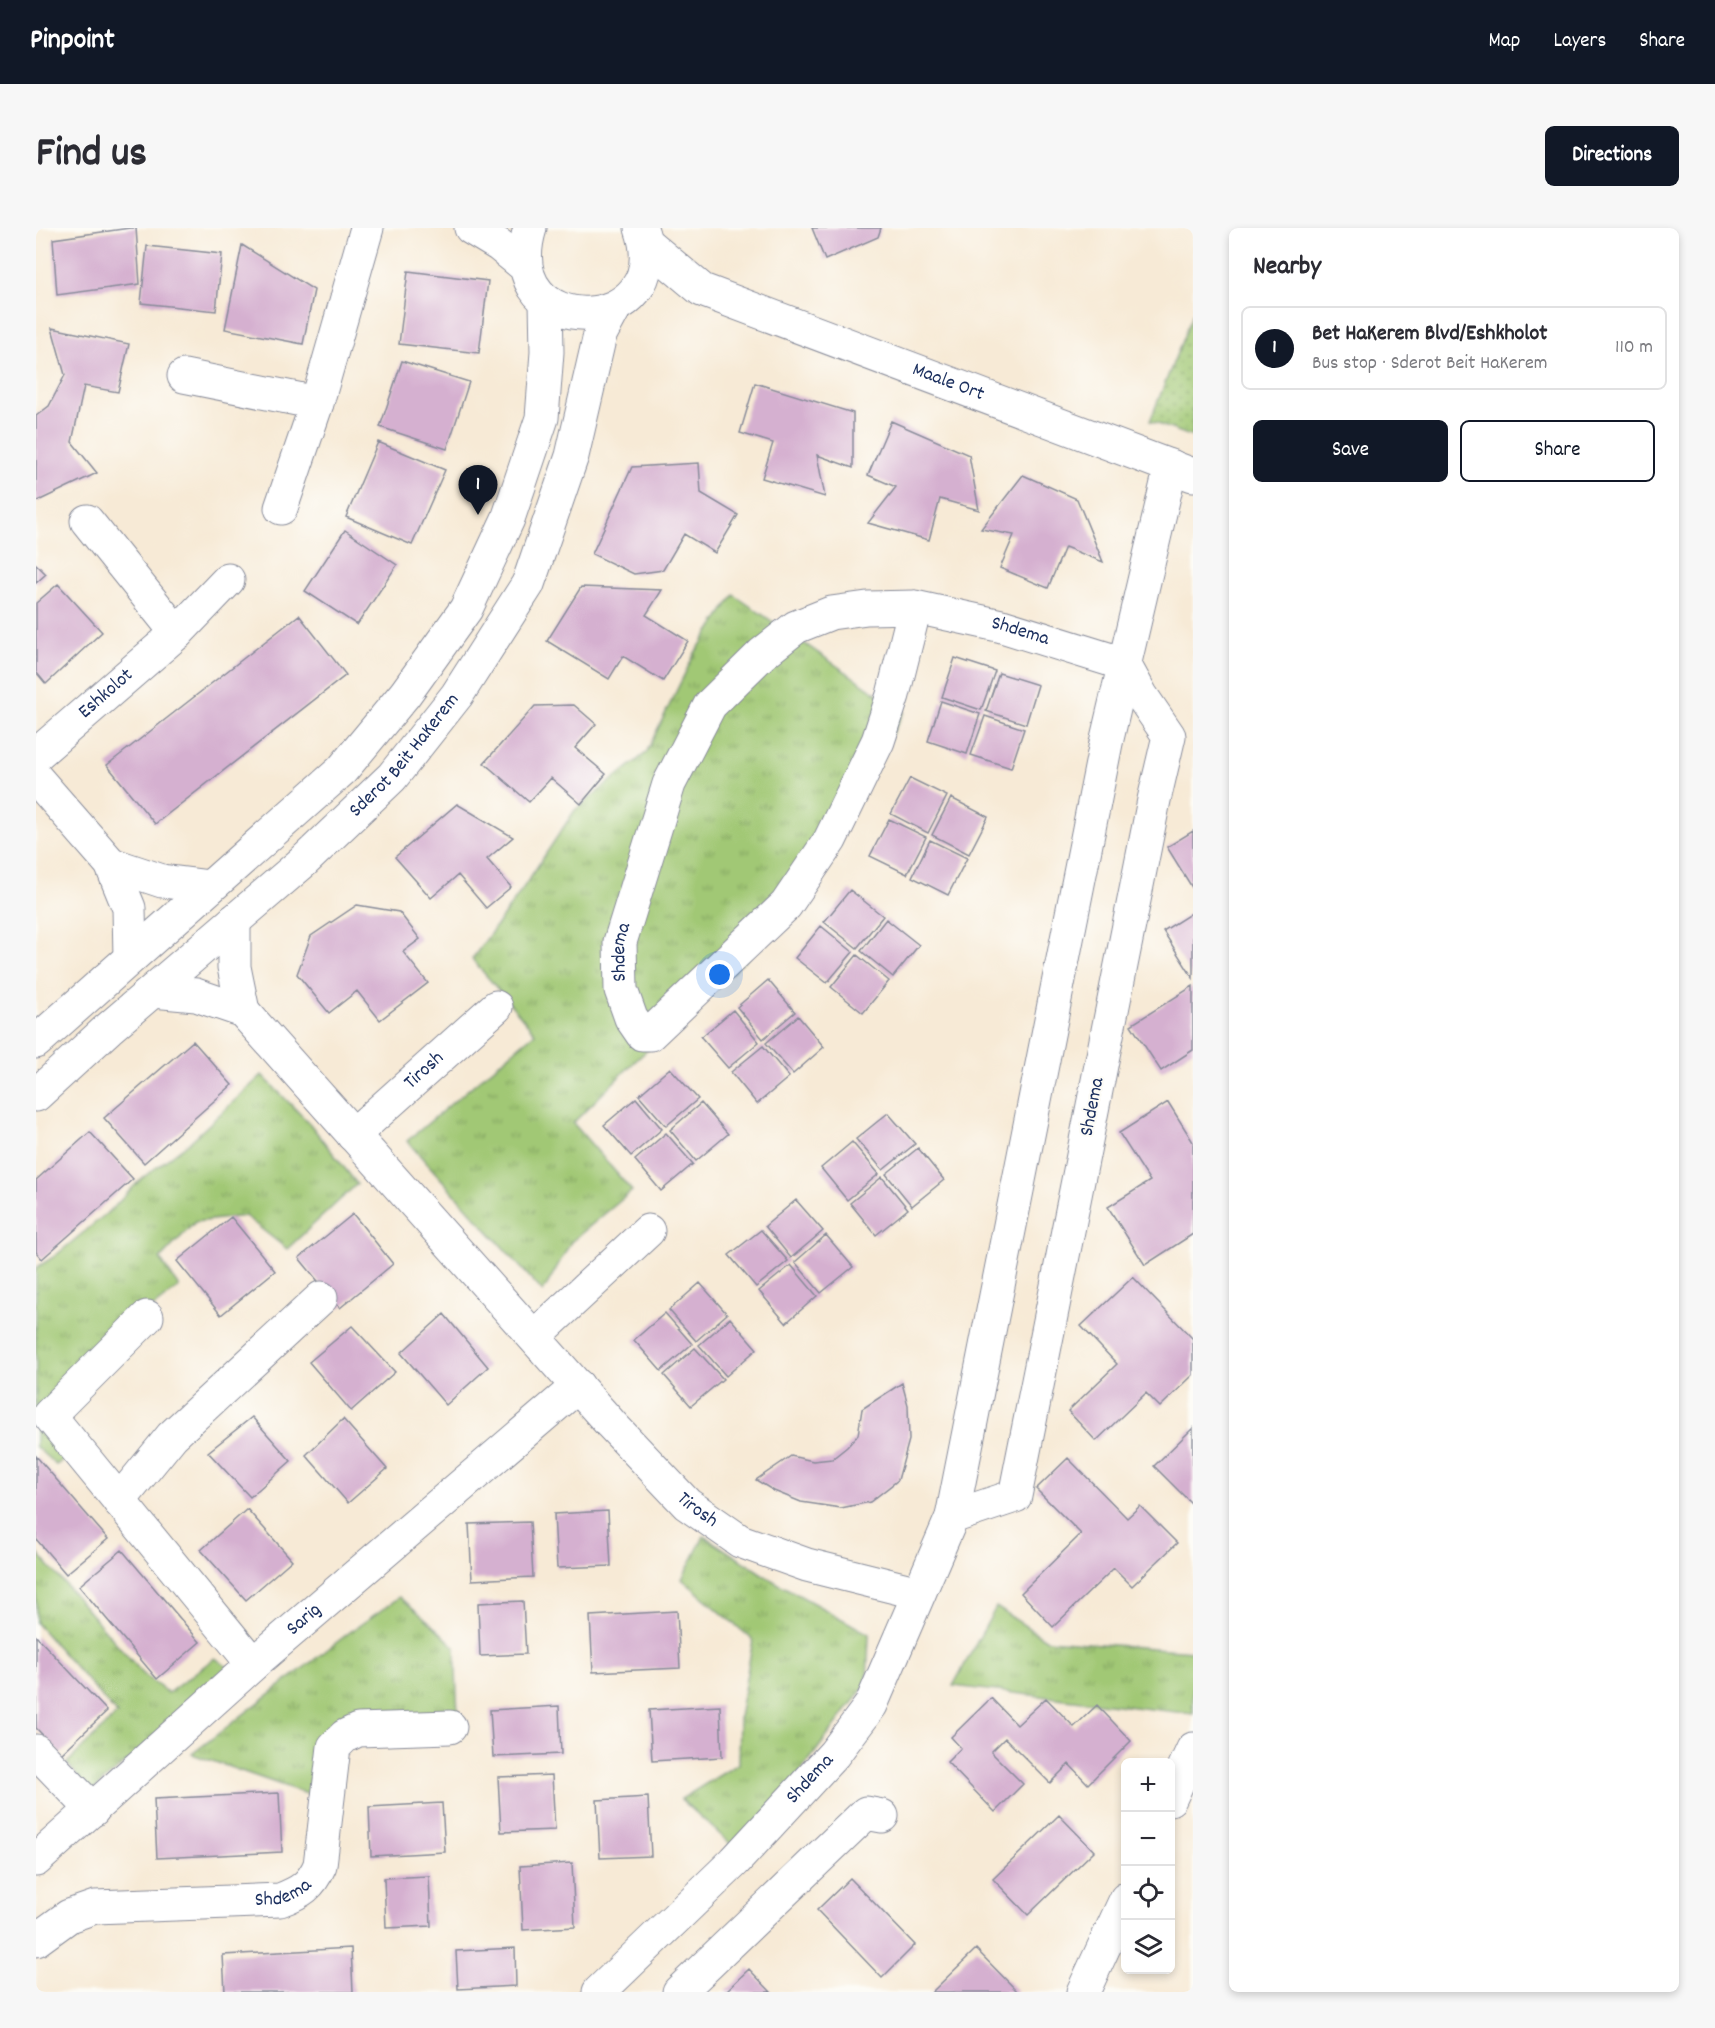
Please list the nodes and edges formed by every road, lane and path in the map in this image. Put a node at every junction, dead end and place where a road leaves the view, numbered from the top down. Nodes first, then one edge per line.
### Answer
1 (367, 228) edge
2 (471, 228) edge
3 (530, 228) edge
4 (643, 235) edge
5 (526, 267) junction
6 (702, 290) junction
7 (546, 301) junction
8 (623, 301) junction
9 (184, 376) dead end
10 (317, 403) junction
11 (1182, 471) edge
12 (281, 508) dead end
13 (87, 521) dead end
14 (228, 580) dead end
15 (915, 607) junction
16 (177, 633) junction
17 (1124, 664) junction
18 (36, 755) edge
19 (36, 778) edge
20 (111, 864) junction
21 (210, 887) junction
22 (234, 921) junction
23 (130, 958) junction
24 (153, 991) junction
25 (496, 1007) dead end
26 (243, 1011) junction
27 (36, 1042) edge
28 (36, 1095) edge
29 (353, 1135) junction
30 (648, 1231) dead end
31 (321, 1298) dead end
32 (147, 1317) dead end
33 (534, 1337) junction
34 (578, 1386) junction
35 (119, 1501) junction
36 (951, 1517) junction
37 (919, 1593) junction
38 (253, 1664) junction
39 (450, 1727) dead end
40 (1193, 1749) edge
41 (36, 1751) edge
42 (1175, 1788) edge
43 (93, 1810) junction
44 (882, 1816) dead end
45 (36, 1860) edge
46 (1121, 1908) edge
47 (36, 1940) edge
48 (599, 1992) edge
49 (679, 1992) edge
50 (1083, 1992) edge

1 - 10 street
2 - 5 street
3 - 5 street
4 - 6 street, Maale Ort
4 - 8 street, Sderot Beit HaKerem
5 - 7 street
6 - 8 street, Maale Ort
6 - 11 street, Maale Ort
7 - 8 street, Maale Ort
7 - 21 street, Sderot Beit HaKerem
8 - 22 street, Sderot Beit HaKerem
9 - 10 street
10 - 12 street
11 - 17 street, Shdema
13 - 16 street
14 - 16 street, Eshkolot
15 - 15 street, Shdema
15 - 17 street, Shdema
16 - 18 street, Eshkolot
17 - 36 street, Shdema
17 - 36 street, Shdema
19 - 20 street
20 - 21 street
20 - 23 street
21 - 23 street, Sderot Beit HaKerem
22 - 24 street, Sderot Beit HaKerem
22 - 26 street
23 - 27 street, Sderot Beit HaKerem
24 - 26 street
24 - 28 street, Sderot Beit HaKerem
25 - 29 street, Tirosh
26 - 29 street, Tirosh
29 - 33 street, Tirosh
30 - 33 street
31 - 35 street
32 - 35 street
33 - 34 street, Tirosh
34 - 37 street, Tirosh
34 - 38 street, Sarig
35 - 38 street
36 - 37 street, Shdema
37 - 48 street, Shdema
38 - 43 street, Sarig
39 - 47 street, Shdema
40 - 42 street
41 - 43 street
43 - 45 street, Sarig
44 - 49 street
46 - 50 street

